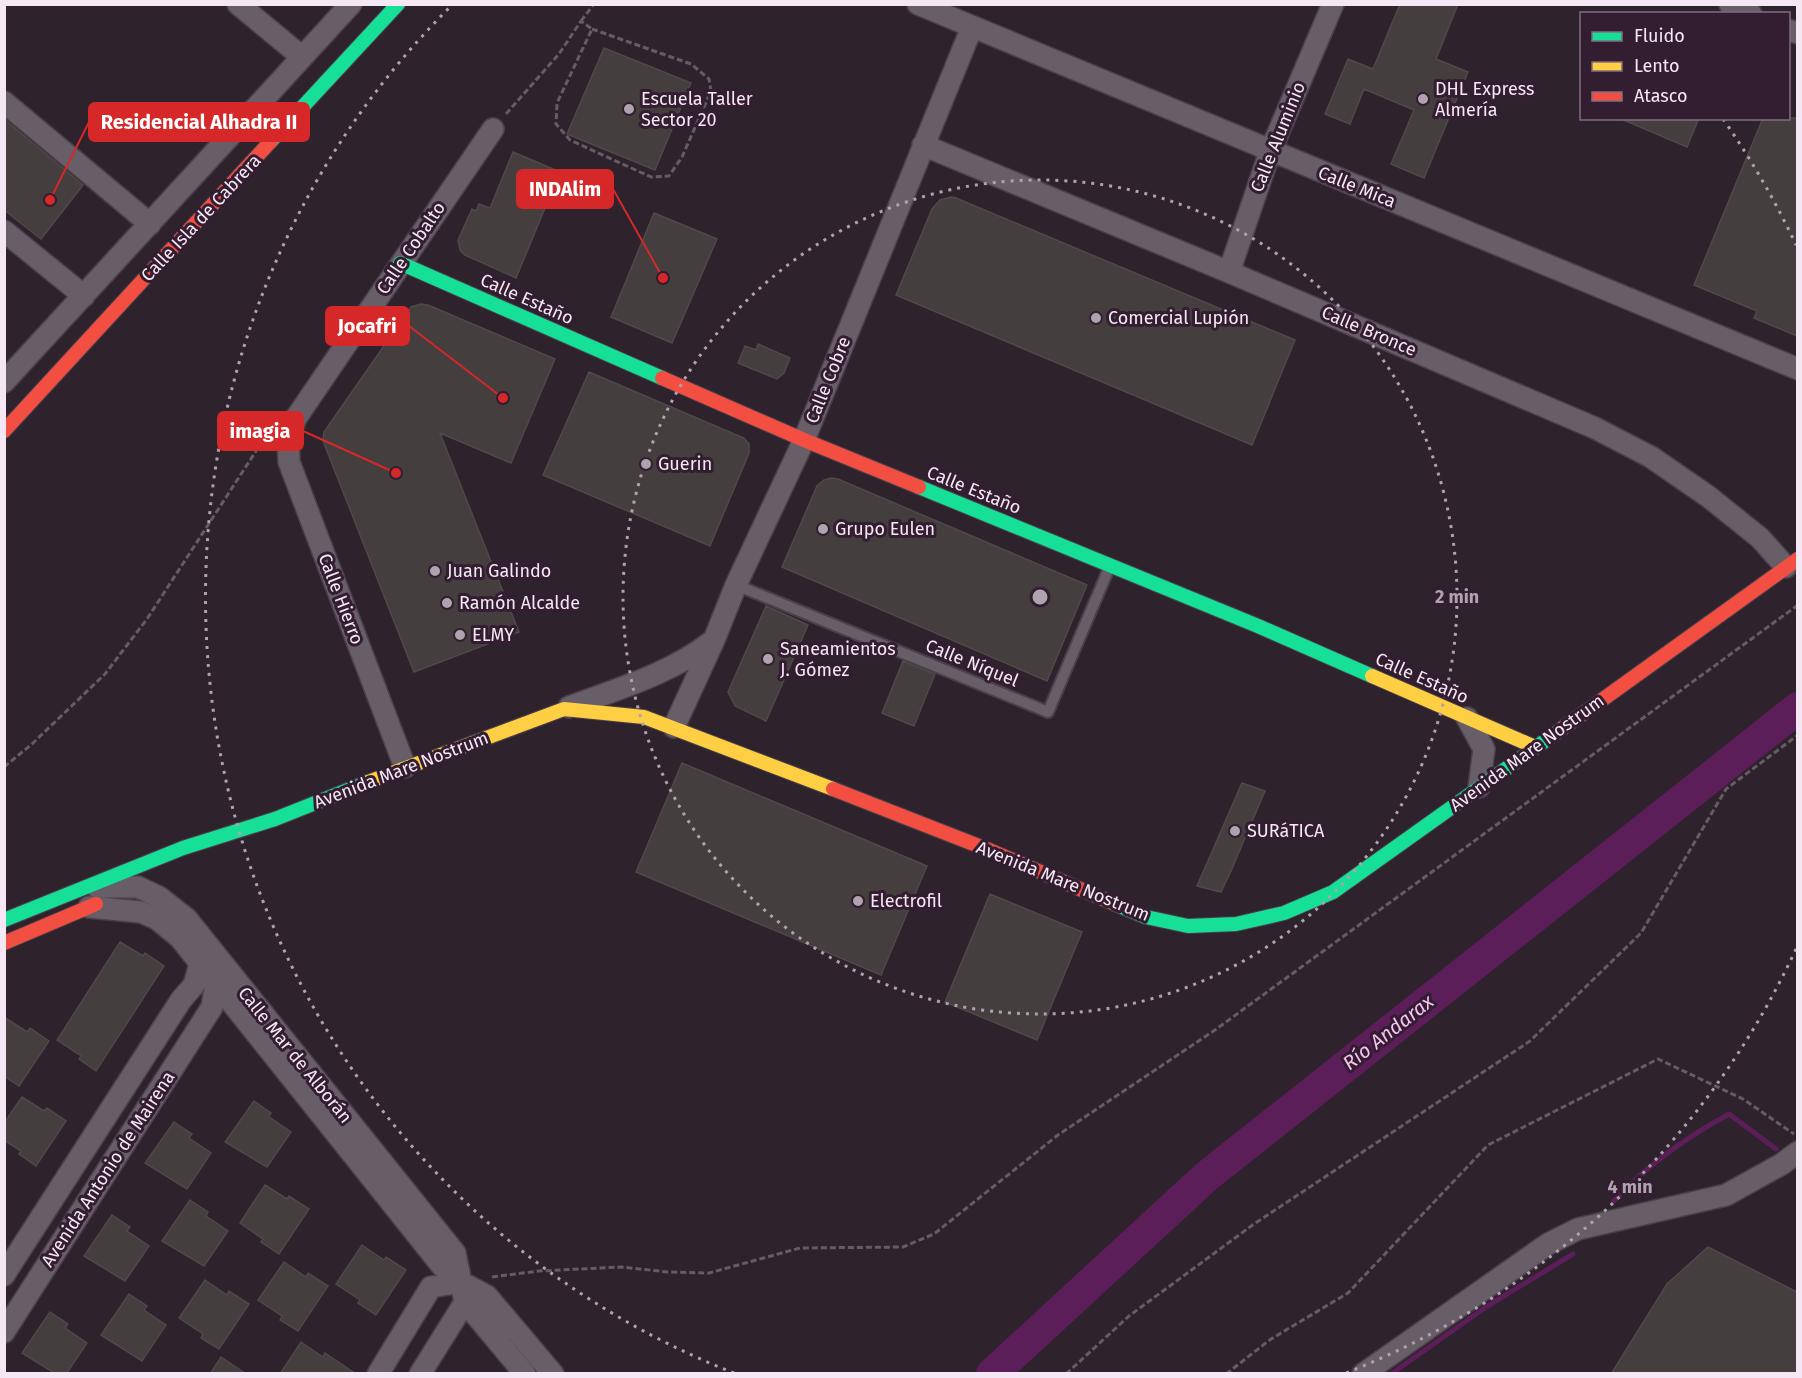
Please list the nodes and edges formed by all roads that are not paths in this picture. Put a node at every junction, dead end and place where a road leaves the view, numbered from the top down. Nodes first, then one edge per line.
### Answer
1 (238, 4) edge
2 (398, 4) edge
3 (918, 4) edge
4 (1333, 4) edge
5 (1731, 5) edge
6 (348, 6) edge
7 (1747, 12) edge
8 (972, 27) junction
9 (302, 57) junction
10 (4, 102) edge
11 (493, 129) road end
12 (923, 145) junction
13 (1270, 152) junction
14 (150, 224) junction
15 (4, 231) edge
16 (400, 263) junction
17 (1229, 272) junction
18 (84, 296) junction
19 (1797, 369) edge
20 (4, 382) edge
21 (283, 425) joint
22 (4, 431) edge
23 (804, 440) junction
24 (1792, 563) edge
25 (1110, 566) junction
26 (736, 585) junction
27 (714, 640) junction
28 (564, 709) junction
29 (1467, 718) junction
30 (674, 727) junction
31 (1535, 747) junction
32 (405, 767) junction
33 (1479, 787) junction
34 (239, 831) junction
35 (191, 861) dead end
36 (88, 897) junction
37 (4, 920) edge
38 (4, 943) edge
39 (200, 964) junction
40 (223, 978) junction
41 (194, 985) junction
42 (234, 1005) junction
43 (212, 1007) junction
44 (1793, 1152) edge
45 (4, 1275) edge
46 (463, 1292) junction
47 (4, 1332) edge
48 (378, 1374) edge
49 (420, 1374) edge
50 (525, 1374) edge
51 (554, 1374) edge
52 (1363, 1374) edge

1 - 9 street
2 - 22 street, Calle Isla de Cabrera
3 - 8 street, Calle Mica
4 - 13 street, Calle Aluminio
5 - 7 street
6 - 9 street, Calle Isla de Cabrera
8 - 12 street, Calle Cobre
8 - 13 street, Calle Mica
9 - 14 street, Calle Isla de Cabrera
10 - 14 street
11 - 16 street, Calle Cobalto
12 - 17 street, Calle Bronce
12 - 23 street, Calle Cobre
13 - 17 street, Calle Aluminio
13 - 19 street, Calle Mica
14 - 18 street, Calle Isla de Cabrera
15 - 18 street
16 - 21 street, Calle Cobalto
16 - 23 street, Calle Estaño
17 - 24 street, Calle Bronce
18 - 20 street, Calle Isla de Cabrera
21 - 32 street, Calle Hierro
23 - 25 street, Calle Estaño
23 - 26 street, Calle Cobre
24 - 31 street, Avenida Mare Nostrum
25 - 26 lane, Calle Níquel
25 - 29 street, Calle Estaño
26 - 27 street, Calle Cobre
27 - 28 street, Avenida Mare Nostrum
27 - 30 street, Calle Cobre
28 - 30 street, Avenida Mare Nostrum
28 - 32 street, Avenida Mare Nostrum
29 - 31 street, Calle Estaño
29 - 33 street
30 - 33 street, Avenida Mare Nostrum
31 - 33 street, Avenida Mare Nostrum
32 - 34 street, Avenida Mare Nostrum
34 - 35 street, Avenida Mare Nostrum
34 - 36 street, Avenida Mare Nostrum
36 - 37 street, Avenida Mare Nostrum
36 - 38 street, Avenida Mare Nostrum
36 - 39 street, Calle Mar de Alborán
36 - 40 street, Calle Mar de Alborán
39 - 40 street, Calle Mar de Alborán
39 - 41 street, Avenida Antonio de Mairena
40 - 41 street
40 - 42 street, Calle Mar de Alborán
40 - 43 street, Avenida Antonio de Mairena
40 - 46 street, Calle Mar de Alborán
41 - 45 street, Avenida Antonio de Mairena
42 - 43 street
42 - 46 street, Calle Mar de Alborán
43 - 47 street, Avenida Antonio de Mairena
44 - 52 street
46 - 48 street
46 - 49 street
46 - 50 street, Calle Mar de Alborán
46 - 51 street

